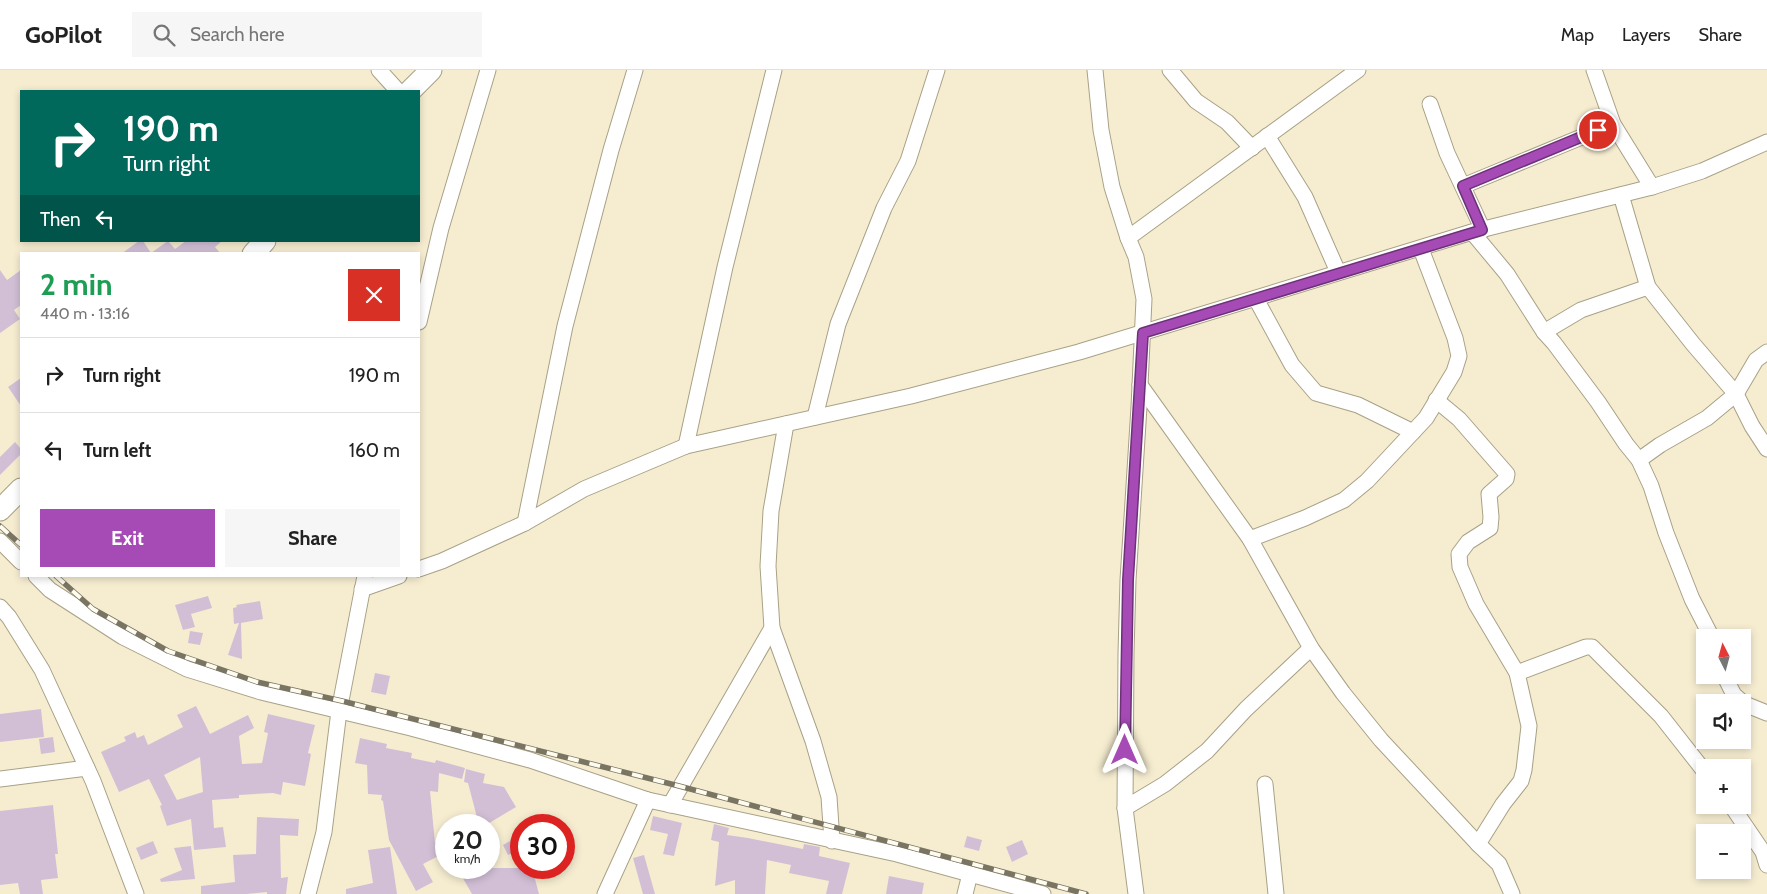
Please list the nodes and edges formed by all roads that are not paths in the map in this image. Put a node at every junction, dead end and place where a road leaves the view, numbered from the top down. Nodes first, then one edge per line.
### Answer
1 (379, 70) edge
2 (431, 70) edge
3 (488, 70) edge
4 (635, 70) edge
5 (774, 70) edge
6 (937, 70) edge
7 (1094, 70) edge
8 (1170, 70) edge
9 (1358, 70) edge
10 (1594, 70) edge
11 (397, 90) edge
12 (411, 90) edge
13 (1430, 104) dead end
14 (1613, 124) junction
15 (1267, 136) junction
16 (1767, 142) edge
17 (1252, 148) junction
18 (1463, 186) junction
19 (1652, 186) junction
20 (1621, 195) junction
21 (1478, 231) junction
22 (1128, 238) junction
23 (264, 242) edge
24 (1421, 249) junction
25 (255, 252) edge
26 (1338, 272) junction
27 (1648, 287) junction
28 (1256, 299) junction
29 (420, 318) edge
30 (1544, 332) junction
31 (1143, 333) junction
32 (1767, 352) edge
33 (1140, 385) junction
34 (1736, 394) junction
35 (1436, 400) junction
36 (815, 417) junction
37 (786, 424) junction
38 (1413, 432) junction
39 (686, 446) junction
40 (1767, 448) edge
41 (1639, 460) junction
42 (20, 489) edge
43 (0, 510) edge
44 (525, 523) junction
45 (1250, 539) junction
46 (0, 541) edge
47 (20, 561) edge
48 (420, 569) edge
49 (37, 577) edge
50 (394, 577) edge
51 (364, 583) edge
52 (0, 607) edge
53 (772, 628) junction
54 (1707, 629) edge
55 (1311, 648) junction
56 (1517, 673) junction
57 (1751, 707) edge
58 (339, 711) junction
59 (1767, 713) edge
60 (1696, 760) edge
61 (87, 768) junction
62 (0, 779) edge
63 (1264, 784) dead end
64 (648, 800) junction
65 (670, 805) junction
66 (1125, 808) junction
67 (1737, 814) edge
68 (832, 841) junction
69 (1478, 844) junction
70 (1767, 865) edge
71 (970, 874) junction
72 (136, 894) edge
73 (308, 894) edge
74 (605, 894) edge
75 (965, 894) edge
76 (1042, 894) edge
77 (1136, 894) edge
78 (1276, 894) edge
79 (1512, 894) edge

1 - 11 street
2 - 12 street
3 - 29 street
4 - 44 street
5 - 39 street
6 - 36 street
7 - 22 street
8 - 17 street
9 - 15 street
10 - 14 street
13 - 18 street
14 - 18 street
14 - 19 street
15 - 17 street
15 - 26 street
16 - 19 street
17 - 22 street
18 - 21 street
19 - 20 street
20 - 21 street
20 - 27 street
21 - 24 street
21 - 30 street
22 - 31 street
23 - 25 street
24 - 26 street
24 - 35 street
26 - 28 street
27 - 30 street
27 - 34 street
28 - 31 street
28 - 38 street
30 - 41 street
31 - 33 street
31 - 36 street
32 - 34 street
33 - 45 street
33 - 66 street
34 - 40 street
34 - 41 street
35 - 38 street
35 - 56 street
36 - 37 street
37 - 39 street
37 - 53 street
38 - 45 street
39 - 44 street
41 - 54 street
42 - 43 street
44 - 48 street
45 - 55 street
46 - 47 street
49 - 58 street
50 - 51 street
51 - 58 street
52 - 61 street
53 - 65 street
53 - 68 street
55 - 66 street
55 - 69 street
56 - 60 street
56 - 69 street
57 - 59 street
58 - 64 street
58 - 73 street
61 - 62 street
61 - 72 street
63 - 78 street
64 - 65 street
64 - 74 street
65 - 68 street
66 - 77 street
67 - 70 street
68 - 71 street
69 - 79 street
71 - 75 street
71 - 76 street

